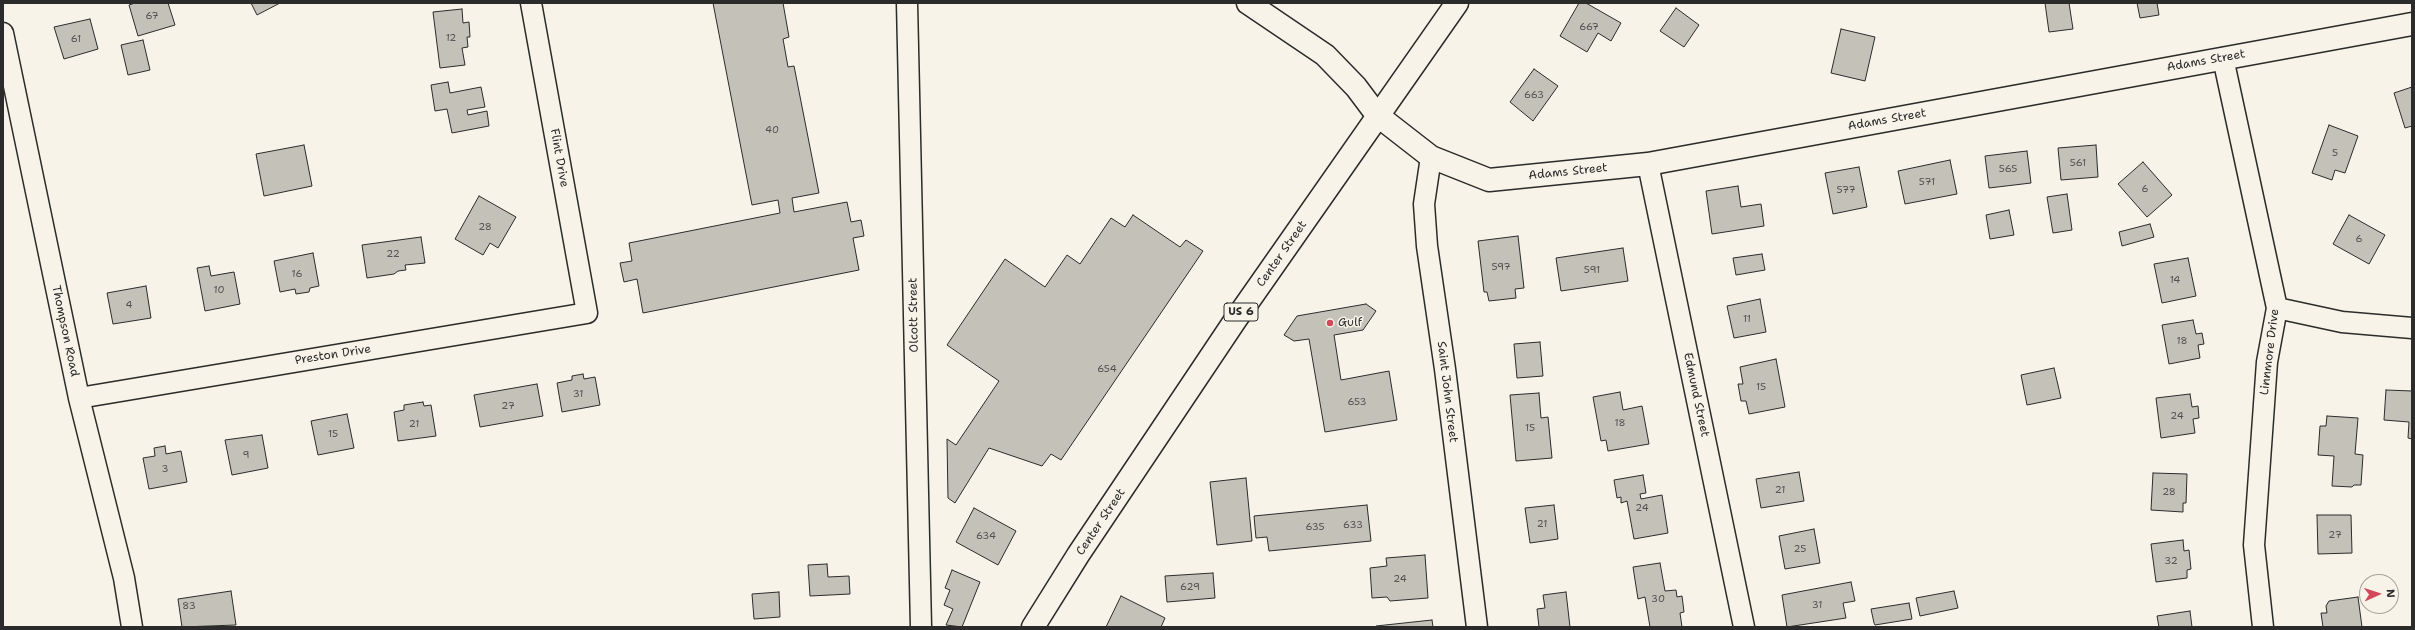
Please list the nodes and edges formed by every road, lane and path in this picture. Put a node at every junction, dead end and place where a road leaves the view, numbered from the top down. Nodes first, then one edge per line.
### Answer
1 (531, 3) edge
2 (907, 3) edge
3 (1248, 3) edge
4 (1457, 3) edge
5 (2412, 24) edge
6 (3, 34) edge
7 (2223, 58) junction
8 (1377, 115) junction
9 (1431, 157) junction
10 (1648, 164) junction
11 (2277, 308) junction
12 (588, 313) joint
13 (2412, 328) edge
14 (79, 398) junction
15 (132, 627) edge
16 (921, 627) edge
17 (1033, 627) edge
18 (1477, 627) edge
19 (1744, 627) edge
20 (2263, 627) edge

1 - 12 street, Flint Drive
2 - 16 street, Olcott Street
3 - 8 main road, Adams Street
4 - 8 main road, Center Street / US 6
5 - 7 main road, Adams Street
6 - 14 street, Thompson Road
7 - 10 main road, Adams Street
7 - 11 street, Linnmore Drive
8 - 9 main road, Adams Street
8 - 17 main road, Center Street / US 6
9 - 10 main road, Adams Street
9 - 18 street, Saint John Street
10 - 19 street, Edmund Street
11 - 13 street
11 - 20 street, Linnmore Drive
12 - 14 street, Preston Drive
14 - 15 street, Thompson Road

